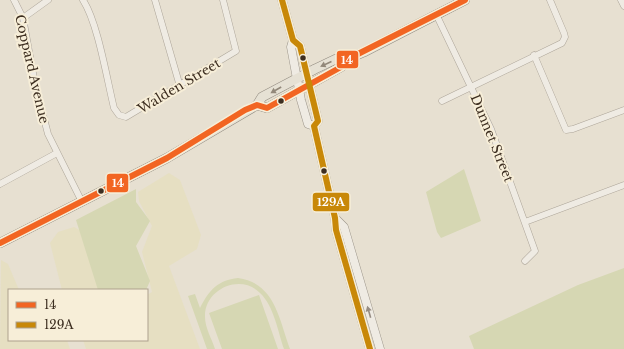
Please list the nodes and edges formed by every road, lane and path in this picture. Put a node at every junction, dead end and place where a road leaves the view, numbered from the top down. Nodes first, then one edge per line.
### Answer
1 (14, 0) edge
2 (48, 0) edge
3 (83, 0) edge
4 (155, 0) edge
5 (223, 0) edge
6 (282, 0) edge
7 (465, 0) edge
8 (550, 0) edge
9 (621, 0) edge
10 (624, 6) edge
11 (436, 14) junction
12 (23, 18) junction
13 (293, 40) junction
14 (534, 55) junction
15 (348, 59) junction
16 (306, 74) junction
17 (297, 78) junction
18 (179, 84) junction
19 (308, 84) junction
20 (471, 86) junction
21 (299, 90) junction
22 (442, 101) dead end
23 (257, 105) junction
24 (624, 110) edge
25 (314, 126) junction
26 (57, 153) junction
27 (0, 184) edge
28 (624, 185) edge
29 (82, 202) junction
30 (335, 218) junction
31 (525, 222) junction
32 (0, 243) edge
33 (525, 261) dead end
34 (370, 349) edge
35 (380, 349) edge

1 - 12 street, Coppard Avenue
2 - 12 street
3 - 18 street, Walden Street
4 - 18 street
5 - 18 street, Walden Street
6 - 13 main road
7 - 11 main road
8 - 14 street
9 - 10 street
11 - 15 main road
11 - 20 street, Dunnet Street
12 - 26 street, Coppard Avenue
13 - 16 main road
13 - 17 main road
14 - 20 street
14 - 24 street
15 -> 16 main road
15 - 19 main road
16 - 17 main road
16 - 19 main road
17 - 21 main road
17 -> 23 main road
19 - 21 main road
19 - 25 main road
20 - 22 street
20 - 31 street, Dunnet Street
21 - 23 main road
21 - 25 main road
23 - 29 main road
25 - 30 main road
26 - 27 street
26 - 29 street, Coppard Avenue
28 - 31 street
29 - 32 main road
30 - 34 main road
35 -> 30 main road
31 - 33 street, Dunnet Street

